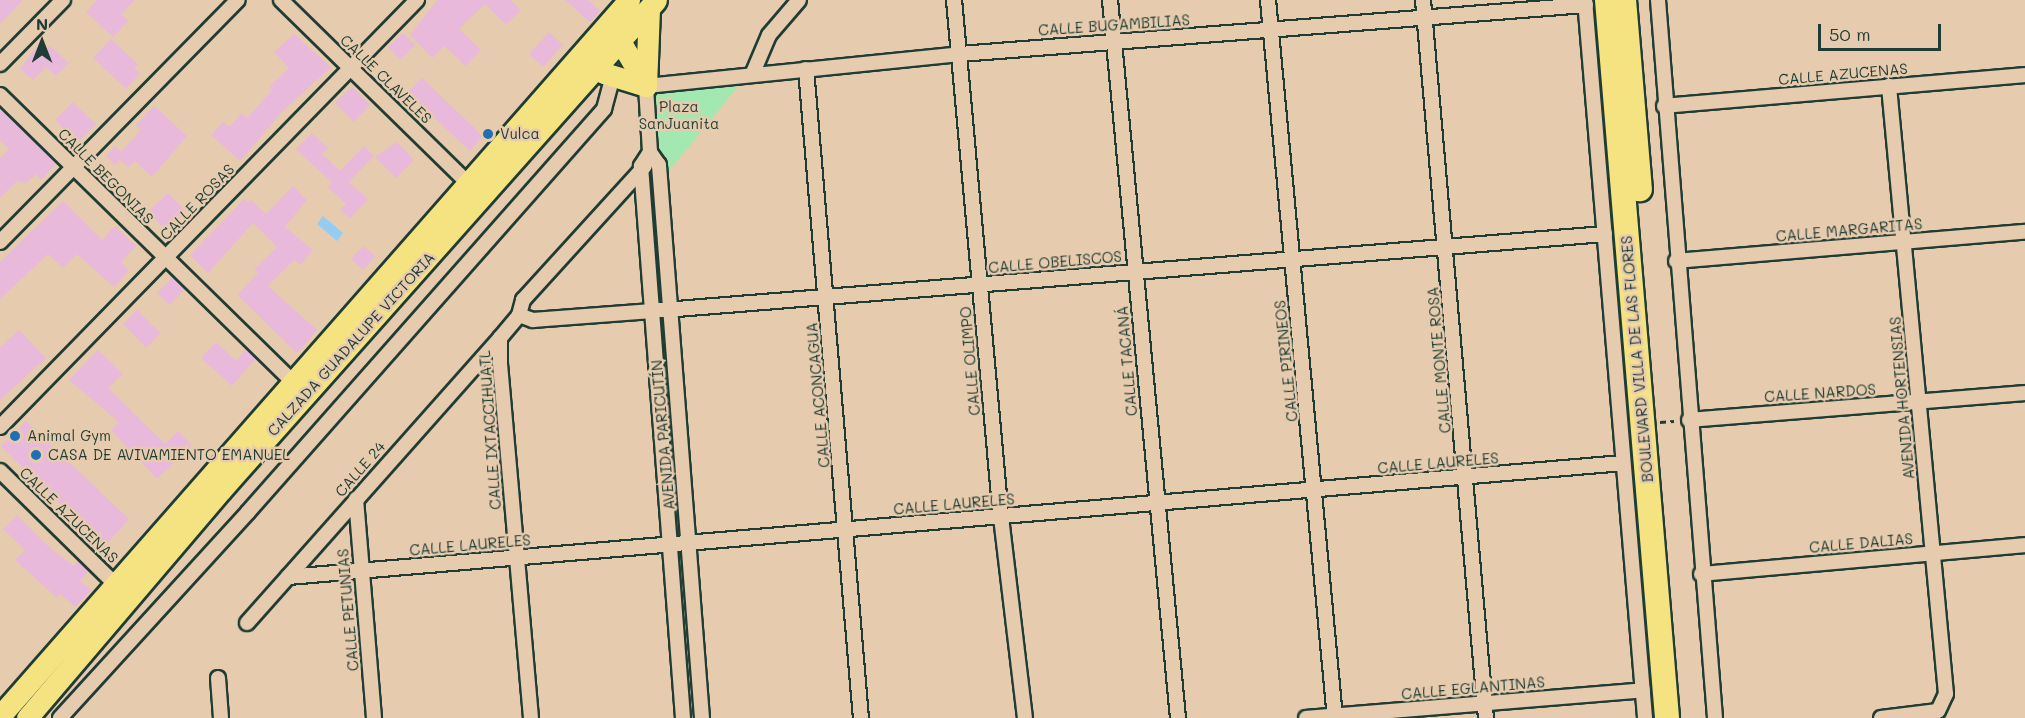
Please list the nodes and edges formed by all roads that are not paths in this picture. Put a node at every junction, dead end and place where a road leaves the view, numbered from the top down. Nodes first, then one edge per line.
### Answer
1 (63, 0) edge
2 (237, 0) edge
3 (281, 0) edge
4 (417, 0) edge
5 (629, 0) edge
6 (799, 0) edge
7 (954, 0) edge
8 (1110, 0) edge
9 (1268, 0) edge
10 (1423, 0) edge
11 (1624, 0) edge
12 (1658, 0) edge
13 (1593, 2) edge
14 (653, 4) edge
15 (1425, 18) junction
16 (1270, 29) junction
17 (612, 34) junction
18 (1114, 42) junction
19 (960, 54) junction
20 (0, 64) edge
21 (350, 68) junction
22 (806, 69) junction
23 (585, 70) junction
24 (752, 75) junction
25 (2025, 75) edge
26 (610, 86) junction
27 (646, 86) junction
28 (1889, 86) junction
29 (0, 94) edge
30 (1664, 106) junction
31 (650, 152) junction
32 (659, 165) junction
33 (641, 166) junction
34 (74, 167) junction
35 (468, 183) junction
36 (2025, 232) edge
37 (1605, 234) junction
38 (0, 242) edge
39 (1904, 242) junction
40 (1445, 247) junction
41 (166, 257) junction
42 (1293, 259) junction
43 (1676, 261) junction
44 (1135, 272) junction
45 (980, 284) junction
46 (825, 297) junction
47 (670, 310) junction
48 (652, 311) junction
49 (515, 319) junction
50 (500, 338) junction
51 (292, 381) junction
52 (2025, 393) edge
53 (1918, 402) junction
54 (1689, 420) junction
55 (0, 427) edge
56 (1623, 463) junction
57 (0, 471) edge
58 (1466, 477) junction
59 (1316, 490) junction
60 (356, 499) junction
61 (1156, 504) junction
62 (1001, 517) junction
63 (846, 530) junction
64 (689, 543) junction
65 (670, 545) junction
66 (2025, 545) edge
67 (1933, 553) junction
68 (517, 558) junction
69 (362, 570) junction
70 (1701, 574) junction
71 (288, 577) junction
72 (114, 583) junction
73 (247, 623) dead end
74 (218, 678) dead end
75 (1643, 690) junction
76 (1485, 703) junction
77 (0, 716) edge
78 (1335, 717) edge
79 (27, 718) edge
80 (60, 718) edge
81 (221, 718) edge
82 (374, 718) edge
83 (531, 718) edge
84 (683, 718) edge
85 (702, 718) edge
86 (861, 718) edge
87 (1025, 718) edge
88 (1178, 718) edge
89 (1306, 718) edge
90 (1486, 718) edge
91 (1645, 718) edge
92 (1667, 718) edge
93 (1683, 718) edge
94 (1715, 718) edge
95 (1881, 718) edge

1 - 20 street
2 - 34 street
3 - 21 street, CALLE CLAVELES
4 - 21 street, CALLE ROSAS
5 - 17 main road, CALZADA GUADALUPE VICTORIA
6 - 24 street
7 - 19 street, CALLE OLIMPO
8 - 18 street, CALLE TACANÁ
9 - 16 street, CALLE PIRINEOS
10 - 15 street, CALLE MONTE ROSA
11 - 93 highway, BOULEVARD VILLA DE LAS FLORES
12 - 30 street
13 - 15 street, CALLE BUGAMBILIAS
13 - 37 street
13 - 92 highway, BOULEVARD VILLA DE LAS FLORES
14 - 17 main road, CALZADA GUADALUPE VICTORIA
14 - 27 main road
15 - 16 street, CALLE BUGAMBILIAS
15 - 40 street, CALLE MONTE ROSA
16 - 18 street, CALLE BUGAMBILIAS
16 - 42 street, CALLE PIRINEOS
17 - 23 main road, CALZADA GUADALUPE VICTORIA
17 - 27 main road
18 - 19 street, CALLE BUGAMBILIAS
18 - 44 street, CALLE TACANÁ
19 - 22 street, CALLE BUGAMBILIAS
19 - 45 street, CALLE OLIMPO
21 - 35 street, CALLE CLAVELES
21 - 41 street, CALLE ROSAS
22 - 24 street, CALLE BUGAMBILIAS
22 - 46 street, CALLE ACONCAGUA
23 - 26 main road
23 - 27 main road
23 - 35 main road, CALZADA GUADALUPE VICTORIA
23 - 79 main road, CALZADA GUADALUPE VICTORIA
24 - 27 street, CALLE BUGAMBILIAS
25 - 28 street, CALLE AZUCENAS
26 - 27 main road
26 - 80 street
27 - 31 street
28 - 30 street, CALLE AZUCENAS
28 - 39 street, AVENIDA HORTENSIAS
29 - 34 street, CALLE BEGONIAS
30 - 43 street
31 - 32 street
31 - 33 street
32 - 33 street
32 - 47 street, AVENIDA PARICUTÍN
33 - 48 street, AVENIDA PARICUTÍN
33 - 49 street
34 - 38 street
34 - 41 street, CALLE BEGONIAS
35 - 51 main road, CALZADA GUADALUPE VICTORIA
36 - 39 street, CALLE MARGARITAS
37 - 40 street, CALLE OBELISCOS
37 - 56 street
39 - 43 street, CALLE MARGARITAS
39 - 53 street, AVENIDA HORTENSIAS
40 - 42 street, CALLE OBELISCOS
40 - 58 street, CALLE MONTE ROSA
41 - 51 street, CALLE BEGONIAS
41 - 55 street, CALLE ROSAS
42 - 44 street, CALLE OBELISCOS
42 - 59 street, CALLE PIRINEOS
43 - 54 street
44 - 45 street, CALLE OBELISCOS
44 - 61 street, CALLE TACANÁ
45 - 46 street, CALLE OBELISCOS
45 - 62 street, CALLE OLIMPO
46 - 47 street, CALLE OBELISCOS
46 - 63 street, CALLE ACONCAGUA
47 - 48 street, CALLE OBELISCOS
47 - 64 street, AVENIDA PARICUTÍN
48 - 49 street, CALLE OBELISCOS
48 - 65 street, AVENIDA PARICUTÍN
49 - 50 street, CALLE IXTACCIHUATL
50 - 60 street, CALLE 24
50 - 68 street, CALLE IXTACCIHUATL
51 - 72 main road, CALZADA GUADALUPE VICTORIA
52 - 53 street, CALLE NARDOS
53 - 54 street, CALLE NARDOS
53 - 67 street, AVENIDA HORTENSIAS
54 - 70 street
56 - 58 street, CALLE LAURELES
56 - 75 street
57 - 72 street, CALLE AZUCENAS
58 - 59 street, CALLE LAURELES
58 - 76 street, CALLE MONTE ROSA
59 - 61 street, CALLE LAURELES
59 - 78 street, CALLE PIRINEOS
60 - 69 street, CALLE PETUNIAS
60 - 71 street, CALLE 24
61 - 62 street, CALLE LAURELES
61 - 88 street, CALLE TACANÁ
62 - 63 street, CALLE LAURELES
62 - 87 street, CALLE OLIMPO
63 - 64 street, CALLE LAURELES
63 - 86 street, CALLE ACONCAGUA
64 - 65 street, CALLE LAURELES
64 - 85 street, AVENIDA PARICUTÍN
65 - 68 street, CALLE LAURELES
65 - 84 street, AVENIDA PARICUTÍN
66 - 67 street, CALLE DALIAS
67 - 70 street, CALLE DALIAS
67 - 95 street, AVENIDA HORTENSIAS
68 - 69 street, CALLE LAURELES
68 - 83 street, CALLE IXTACCIHUATL
69 - 71 street, CALLE LAURELES
69 - 82 street, CALLE PETUNIAS
70 - 94 street
71 - 73 street, CALLE 24
72 - 77 main road, CALZADA GUADALUPE VICTORIA
74 - 81 street
75 - 76 street, CALLE EGLANTINAS
75 - 91 street
76 - 78 street, CALLE EGLANTINAS
76 - 90 street, CALLE MONTE ROSA
78 - 89 street, CALLE EGLANTINAS

